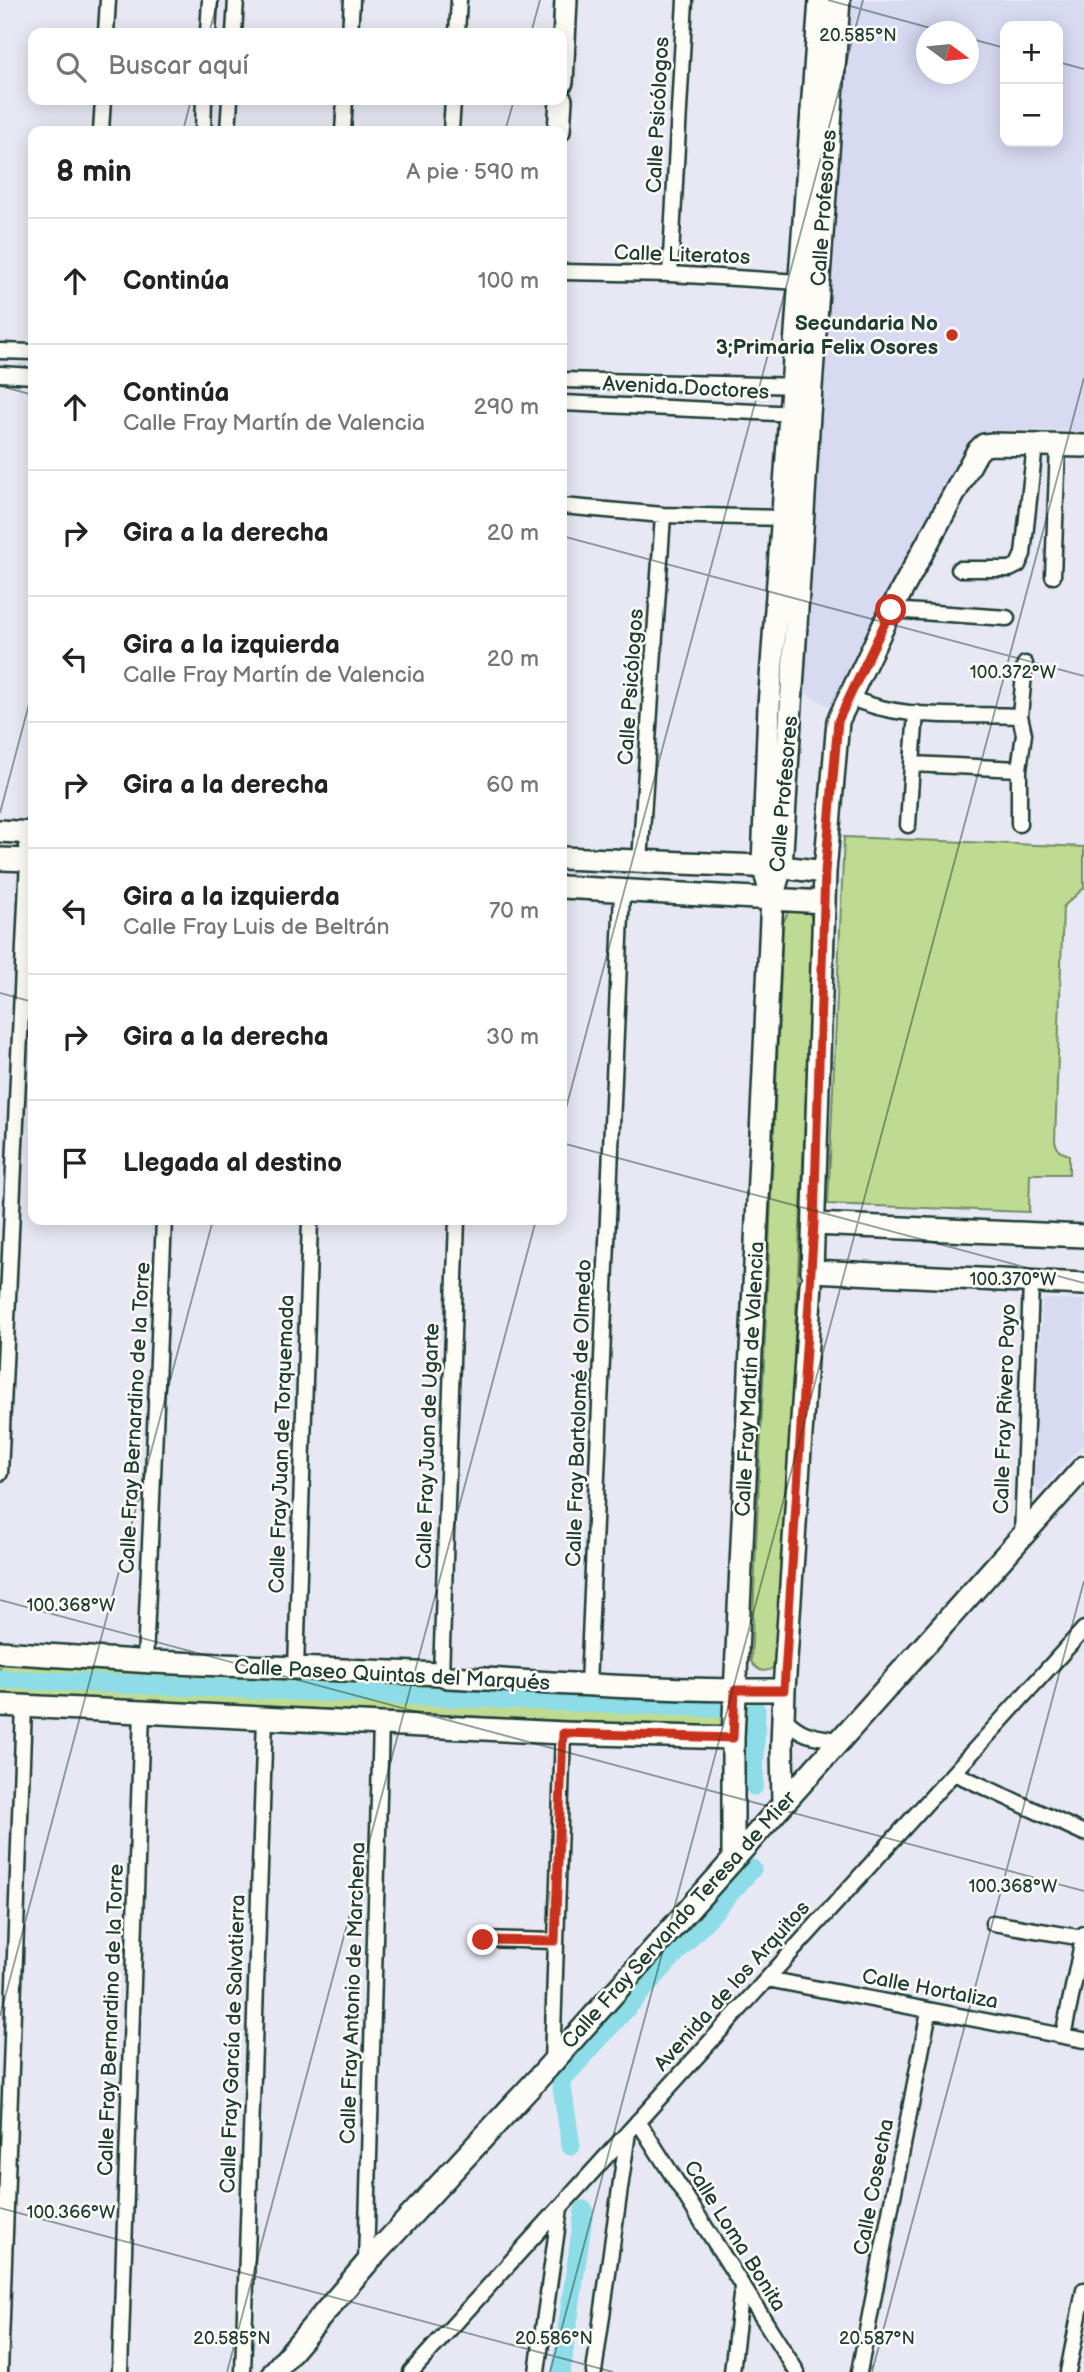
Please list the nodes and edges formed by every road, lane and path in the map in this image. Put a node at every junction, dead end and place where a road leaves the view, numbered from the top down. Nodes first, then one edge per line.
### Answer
1 (108, 0) edge
2 (210, 0) edge
3 (236, 0) edge
4 (352, 0) edge
5 (459, 0) edge
6 (566, 0) edge
7 (684, 0) edge
8 (820, 0) edge
9 (839, 0) edge
10 (106, 28) edge
11 (208, 28) edge
12 (234, 28) edge
13 (349, 28) edge
14 (457, 28) edge
15 (565, 28) edge
16 (103, 105) edge
17 (204, 105) edge
18 (230, 105) edge
19 (345, 105) edge
20 (453, 105) edge
21 (561, 105) edge
22 (102, 126) edge
23 (203, 126) edge
24 (228, 126) edge
25 (343, 126) edge
26 (451, 126) edge
27 (559, 126) edge
28 (567, 272) edge
29 (670, 274) junction
30 (800, 282) junction
31 (0, 351) edge
32 (28, 352) edge
33 (0, 374) edge
34 (28, 376) edge
35 (567, 380) edge
36 (802, 386) junction
37 (567, 403) edge
38 (800, 414) junction
39 (1035, 445) junction
40 (1058, 445) junction
41 (1084, 446) edge
42 (567, 506) edge
43 (663, 515) junction
44 (782, 518) junction
45 (959, 569) dead end
46 (1053, 576) dead end
47 (891, 610) junction
48 (1007, 618) dead end
49 (1025, 664) dead end
50 (849, 697) junction
51 (916, 713) junction
52 (1020, 716) junction
53 (912, 764) junction
54 (1019, 769) junction
55 (1019, 824) dead end
56 (908, 825) dead end
57 (0, 831) edge
58 (28, 833) edge
59 (567, 858) edge
60 (0, 859) edge
61 (28, 860) edge
62 (640, 862) junction
63 (772, 867) junction
64 (825, 872) junction
65 (567, 887) edge
66 (622, 892) junction
67 (772, 898) junction
68 (28, 901) edge
69 (824, 902) junction
70 (814, 1224) junction
71 (164, 1225) edge
72 (310, 1225) edge
73 (457, 1225) edge
74 (1084, 1236) edge
75 (811, 1277) junction
76 (1031, 1283) junction
77 (1084, 1284) edge
78 (1084, 1467) edge
79 (0, 1473) edge
80 (1022, 1537) junction
81 (1084, 1629) edge
82 (0, 1652) edge
83 (145, 1661) junction
84 (296, 1669) junction
85 (441, 1674) junction
86 (588, 1685) junction
87 (735, 1690) junction
88 (784, 1690) junction
89 (0, 1705) edge
90 (24, 1706) junction
91 (142, 1711) junction
92 (783, 1717) junction
93 (265, 1718) junction
94 (382, 1723) junction
95 (563, 1733) junction
96 (733, 1738) junction
97 (840, 1740) junction
98 (954, 1773) junction
99 (783, 1804) junction
100 (1084, 1833) edge
101 (733, 1860) junction
102 (993, 1923) dead end
103 (1084, 1936) edge
104 (483, 1940) dead end
105 (555, 1941) junction
106 (767, 1979) junction
107 (929, 2011) junction
108 (1063, 2036) junction
109 (1084, 2040) edge
110 (552, 2063) junction
111 (634, 2127) junction
112 (560, 2208) junction
113 (366, 2264) junction
114 (742, 2287) junction
115 (1084, 2290) edge
116 (1, 2372) edge
117 (120, 2372) edge
118 (243, 2372) edge
119 (274, 2372) edge
120 (411, 2372) edge
121 (537, 2372) edge
122 (594, 2372) edge
123 (732, 2372) edge
124 (797, 2372) edge
125 (859, 2372) edge
126 (1068, 2372) edge

1 - 10 street
2 - 11 street
3 - 12 street
4 - 13 street
5 - 14 street
6 - 15 street
7 - 29 street, Calle Psicólogos
8 - 30 street, Calle Profesores
9 - 36 street, Calle Profesores
16 - 22 street
17 - 23 street
18 - 24 street
19 - 25 street
20 - 26 street
21 - 27 street
28 - 29 street, Calle Literatos
29 - 30 street, Calle Literatos
30 - 36 street, Calle Profesores
31 - 32 street
33 - 34 street
35 - 36 street, Avenida Doctores
36 - 38 street, Calle Profesores
37 - 38 street, Avenida Doctores
38 - 44 street, Calle Profesores
38 - 63 street, Calle Profesores
39 - 40 street
39 - 45 street
39 - 47 street
40 - 41 street
40 - 46 street
42 - 43 street
43 - 44 street
43 - 62 street, Calle Psicólogos
44 - 63 street, Calle Profesores
47 - 48 street
47 - 50 street
49 - 52 street
50 - 51 street
50 - 64 street
51 - 52 street
51 - 53 street
52 - 54 street
53 - 54 street
53 - 56 street
54 - 55 street
57 - 58 street
59 - 62 street
60 - 61 street
62 - 63 street
63 - 64 street
63 - 67 street, Calle Profesores
64 - 69 street
65 - 66 street
66 - 67 street
66 - 86 street, Calle Fray Bartolomé de Olmedo
67 - 69 street
67 - 87 street, Calle Fray Martín de Valencia
68 - 79 street
69 - 70 street
70 - 74 street
70 - 75 street
71 - 83 street, Calle Fray Bernardino de la Torre
72 - 84 street, Calle Fray Juan de Torquemada
73 - 85 street, Calle Fray Juan de Ugarte
75 - 76 street
75 - 88 street
76 - 77 street
76 - 80 street, Calle Fray Rivero Payo
78 - 80 street, Calle Fray Servando Teresa de Mier
80 - 97 street, Calle Fray Servando Teresa de Mier
81 - 98 street, Avenida de los Arquitos
82 - 83 street, Calle Paseo Quintas del Marqués
83 - 84 street, Calle Paseo Quintas del Marqués
84 - 85 street, Calle Paseo Quintas del Marqués
85 - 86 street, Calle Paseo Quintas del Marqués
86 - 87 street, Calle Paseo Quintas del Marqués
87 - 88 street, Calle Paseo Quintas del Marqués
87 - 96 street, Calle Fray Martín de Valencia
88 - 92 street
89 - 90 street
90 - 91 street
90 - 116 street
91 - 93 street
91 - 117 street, Calle Fray Bernardino de la Torre
92 - 97 street
92 - 99 street
93 - 94 street
93 - 118 street, Calle Fray García de Salvatierra
94 - 95 street
94 - 113 street, Calle Fray Antonio de Marchena
95 - 96 street
95 - 105 street
96 - 101 street, Calle Fray Martín de Valencia
97 - 99 street, Calle Fray Servando Teresa de Mier
98 - 100 street
98 - 106 street, Avenida de los Arquitos
99 - 101 street, Calle Fray Servando Teresa de Mier
101 - 110 street, Calle Fray Servando Teresa de Mier
102 - 103 street
103 - 108 street
104 - 105 street
105 - 110 street
106 - 107 street, Calle Hortaliza
106 - 111 street, Avenida de los Arquitos
107 - 108 street, Calle Hortaliza
107 - 125 street, Calle Cosecha
108 - 109 street, Calle Hortaliza
110 - 113 street, Calle Fray Servando Teresa de Mier
111 - 112 street, Avenida de los Arquitos
111 - 114 street, Calle Loma Bonita
111 - 122 street
112 - 120 street, Avenida de los Arquitos
112 - 121 street
113 - 119 street, Calle Fray Servando Teresa de Mier
114 - 123 street
114 - 124 street, Calle Loma Bonita
115 - 126 street

